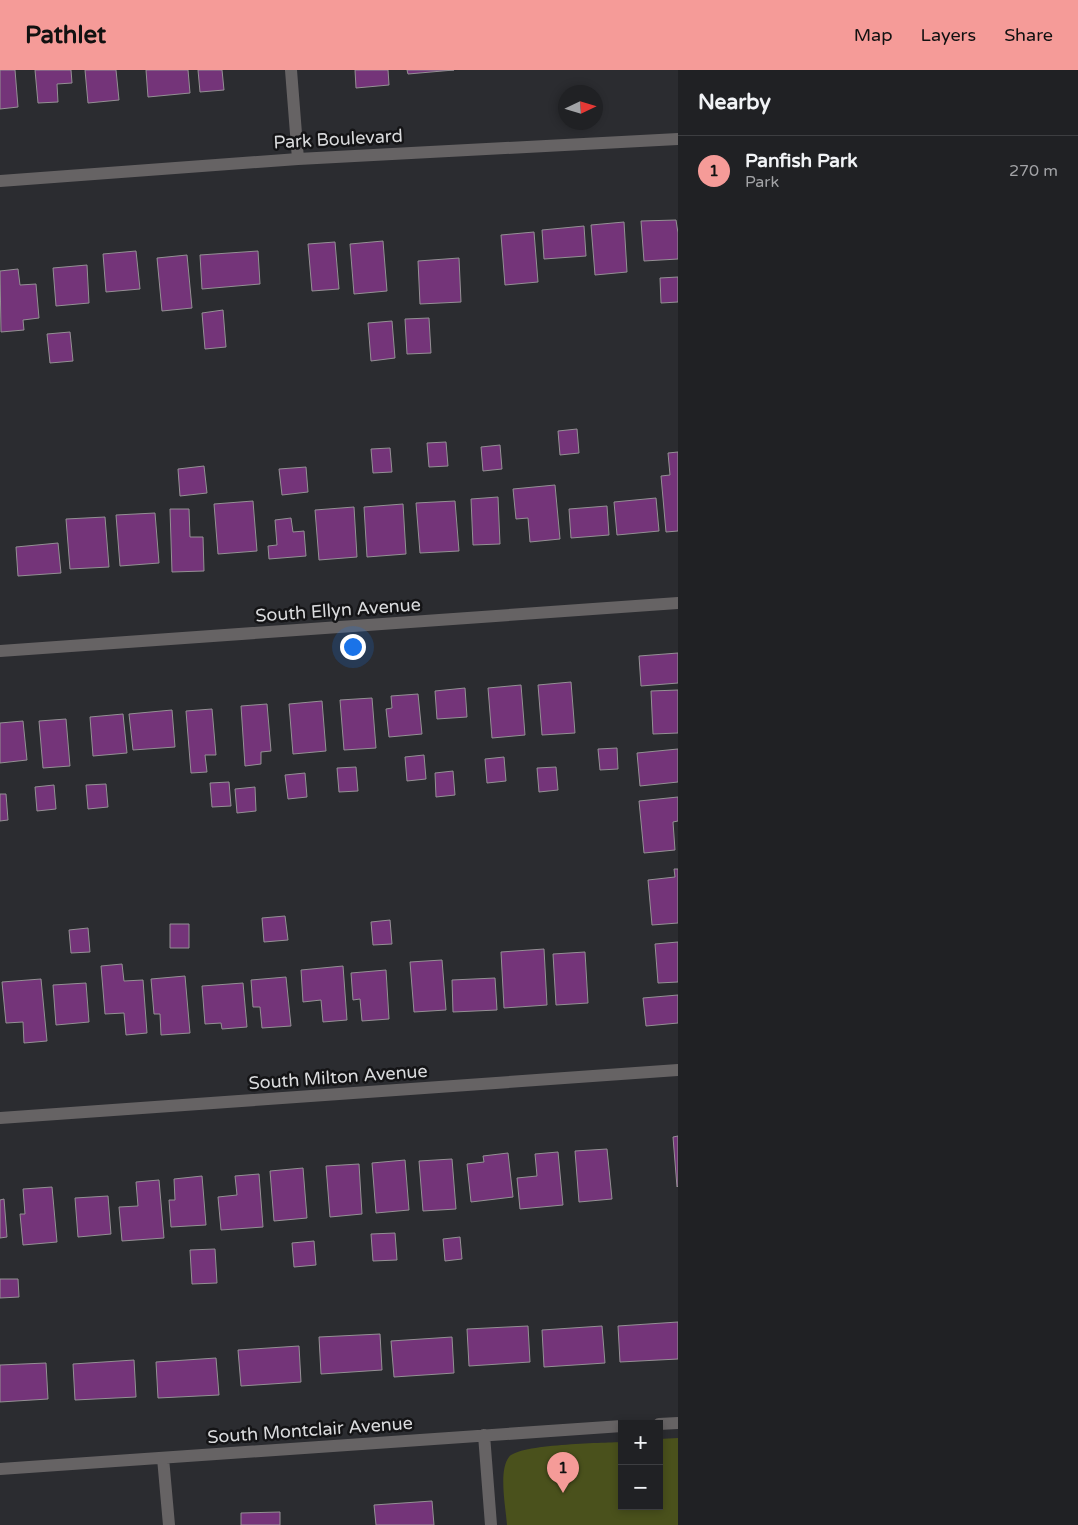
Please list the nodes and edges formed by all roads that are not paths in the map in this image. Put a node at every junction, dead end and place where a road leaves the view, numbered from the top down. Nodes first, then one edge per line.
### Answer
1 (291, 70) edge
2 (678, 139) edge
3 (298, 158) junction
4 (0, 181) edge
5 (678, 604) edge
6 (0, 651) edge
7 (678, 1070) edge
8 (0, 1118) edge
9 (678, 1423) edge
10 (663, 1424) edge
11 (618, 1426) edge
12 (484, 1435) junction
13 (163, 1458) junction
14 (0, 1469) edge
15 (169, 1525) edge
16 (491, 1525) edge

1 - 3 street
2 - 3 street, Park Boulevard
3 - 4 street, Park Boulevard
5 - 6 street, South Ellyn Avenue
7 - 8 street, South Milton Avenue
9 - 10 street
11 - 12 street, South Montclair Avenue
12 - 13 street, South Montclair Avenue
12 - 16 street
13 - 14 street, South Montclair Avenue
13 - 15 street

